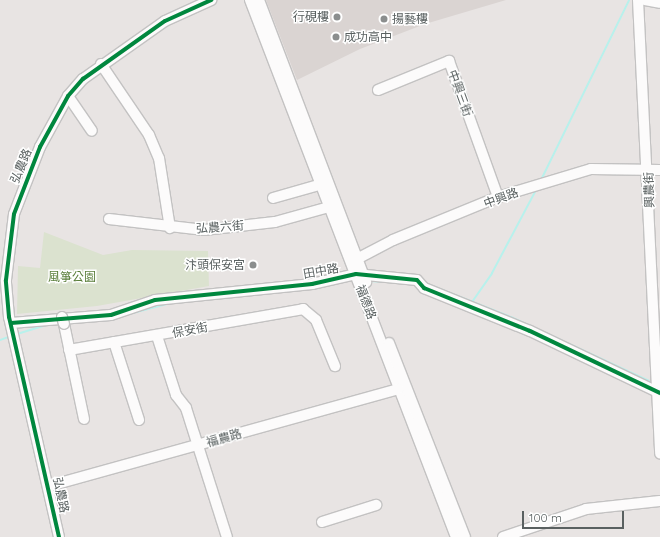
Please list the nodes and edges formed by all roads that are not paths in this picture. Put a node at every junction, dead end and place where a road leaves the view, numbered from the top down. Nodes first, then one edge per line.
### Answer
1 (211, 0) edge
2 (250, 0) edge
3 (259, 0) edge
4 (638, 0) edge
5 (645, 0) edge
6 (660, 3) edge
7 (101, 64) junction
8 (378, 90) dead end
9 (68, 96) junction
10 (92, 131) dead end
11 (648, 170) junction
12 (660, 170) edge
13 (319, 185) junction
14 (498, 197) junction
15 (273, 198) dead end
16 (329, 207) junction
17 (109, 219) dead end
18 (170, 228) junction
19 (354, 261) junction
20 (360, 276) junction
21 (63, 320) junction
22 (13, 331) junction
23 (157, 336) junction
24 (114, 342) junction
25 (70, 350) junction
26 (335, 366) dead end
27 (398, 389) junction
28 (658, 393) edge
29 (84, 419) dead end
30 (139, 420) dead end
31 (197, 445) junction
32 (660, 453) edge
33 (50, 486) junction
34 (660, 501) edge
35 (376, 506) dead end
36 (322, 522) dead end
37 (536, 526) junction
38 (59, 537) edge
39 (227, 537) edge
40 (456, 537) edge
41 (465, 537) edge
42 (502, 537) edge
43 (538, 537) edge

1 - 7 street, 弘農路
2 - 13 street, 福德路
3 - 19 street, 福德路
4 - 11 street, 興農街
5 - 6 street
7 - 9 street, 弘農路
7 - 18 street
8 - 14 street, 中興三街
9 - 10 street
9 - 22 street, 弘農路
11 - 12 street, 中興路
11 - 14 street, 中興路
11 - 28 street, 興農街
13 - 15 street
13 - 16 street, 福德路
14 - 19 street, 中興路
16 - 18 street, 弘農六街
16 - 19 street, 福德路
17 - 18 street, 弘農六街
19 - 20 street, 福德路
20 - 21 street, 田中路
20 - 27 street, 福德路
20 - 28 street, 田中路
20 - 41 street, 福德路
21 - 22 street, 田中路
21 - 25 street
22 - 33 street, 弘農路
23 - 24 street, 保安街
23 - 26 street, 保安街
23 - 31 street
24 - 25 street, 保安街
24 - 30 street
25 - 29 street
27 - 31 street, 福農路
27 - 40 street, 福德路
28 - 32 street, 興農街
31 - 33 street, 福農路
31 - 39 street
33 - 38 street, 弘農路
34 - 37 street
35 - 36 street
37 - 42 street
37 - 43 street

